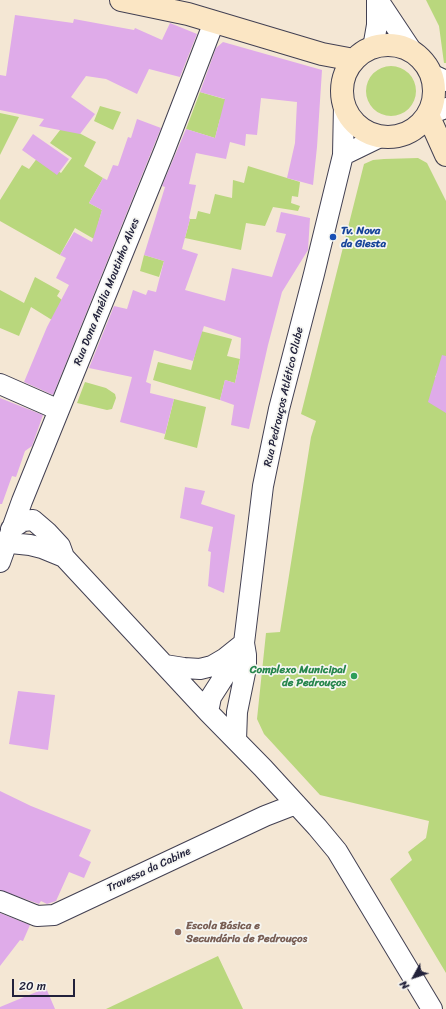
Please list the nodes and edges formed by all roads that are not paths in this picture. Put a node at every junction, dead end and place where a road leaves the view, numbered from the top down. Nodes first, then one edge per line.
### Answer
1 (378, 0) edge
2 (127, 1) edge
3 (214, 22) junction
4 (373, 48) junction
5 (412, 51) junction
6 (350, 66) junction
7 (438, 78) edge
8 (344, 105) junction
9 (429, 117) edge
10 (380, 137) junction
11 (445, 153) edge
12 (343, 154) junction
13 (0, 384) edge
14 (59, 410) junction
15 (6, 538) edge
16 (0, 562) edge
17 (244, 643) junction
18 (165, 665) junction
19 (208, 712) junction
20 (236, 740) junction
21 (296, 804) junction
22 (0, 901) edge
23 (432, 1009) edge

1 - 4 street
1 - 5 street
2 - 3 street
3 - 6 street
3 - 14 street, Rua Dona Amélia Moutinho Alves
4 - 5 street
4 - 6 street
5 - 7 street
6 - 8 street
7 - 9 street
8 - 10 street
8 - 12 street, Rua Pedrouços Atlético Clube
9 - 10 street
9 - 11 street
10 - 12 street
12 - 17 street, Rua Pedrouços Atlético Clube
13 - 14 street
14 - 15 street, Rua Dona Amélia Moutinho Alves
15 - 16 street, Rua Dona Amélia Moutinho Alves
15 - 18 street
17 - 18 street
17 - 19 street, Rua Pedrouços Atlético Clube
17 - 20 street, Rua Pedrouços Atlético Clube
18 - 19 street
19 - 20 street
20 - 21 street
21 - 22 street, Travessa da Cabine
21 - 23 street

